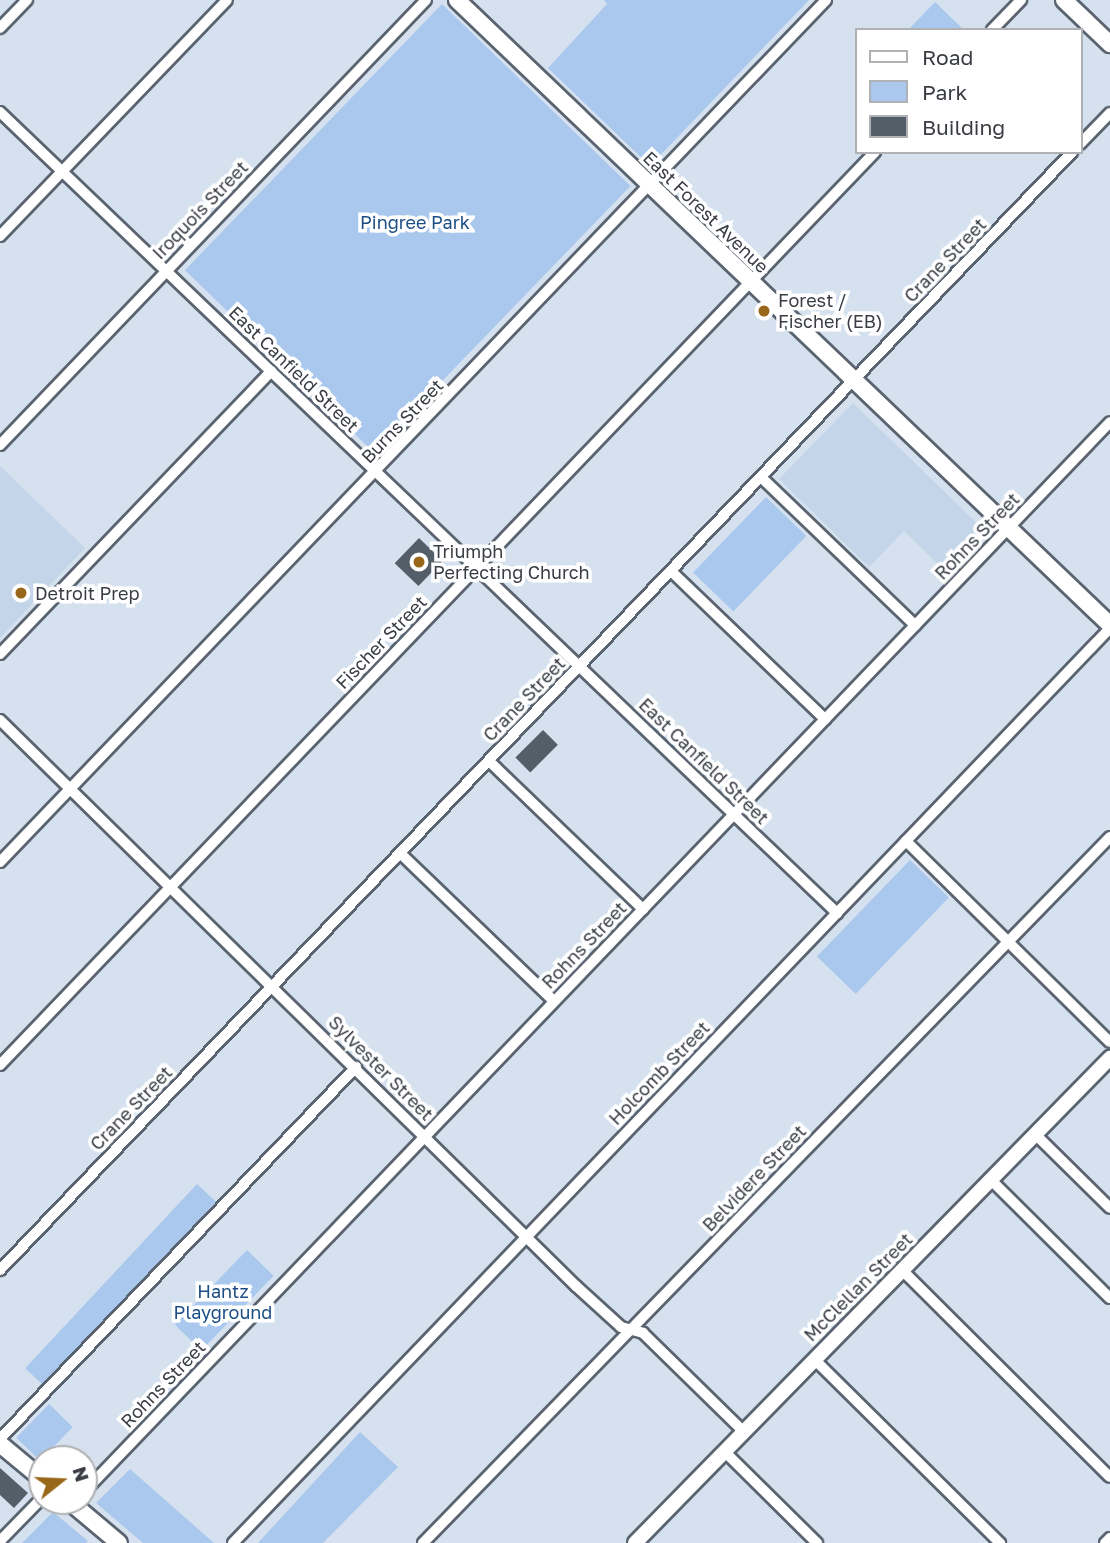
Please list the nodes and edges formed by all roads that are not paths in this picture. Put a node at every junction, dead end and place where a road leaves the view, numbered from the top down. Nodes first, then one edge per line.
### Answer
1 (27, 0) edge
2 (226, 0) edge
3 (426, 0) edge
4 (457, 0) edge
5 (826, 0) edge
6 (1021, 0) edge
7 (1064, 0) edge
8 (0, 28) edge
9 (994, 28) edge
10 (1110, 44) edge
11 (0, 112) edge
12 (1110, 113) edge
13 (1082, 142) edge
14 (873, 154) edge
15 (1070, 154) edge
16 (62, 172) junction
17 (650, 184) junction
18 (0, 236) edge
19 (166, 271) junction
20 (751, 282) junction
21 (271, 371) junction
22 (854, 380) junction
23 (1110, 422) edge
24 (0, 445) edge
25 (377, 472) junction
26 (761, 477) junction
27 (1009, 528) junction
28 (477, 568) junction
29 (671, 571) junction
30 (915, 625) junction
31 (1110, 627) edge
32 (0, 654) edge
33 (579, 666) junction
34 (825, 719) junction
35 (0, 720) edge
36 (489, 761) junction
37 (71, 788) junction
38 (734, 814) junction
39 (1110, 837) edge
40 (906, 841) junction
41 (400, 853) junction
42 (0, 862) edge
43 (172, 885) junction
44 (643, 909) junction
45 (837, 913) junction
46 (1008, 941) junction
47 (273, 985) junction
48 (554, 1001) junction
49 (1110, 1042) edge
50 (1110, 1058) edge
51 (0, 1065) edge
52 (356, 1067) junction
53 (1035, 1134) junction
54 (425, 1136) junction
55 (990, 1180) junction
56 (1110, 1208) edge
57 (527, 1237) junction
58 (0, 1270) edge
59 (902, 1270) junction
60 (1110, 1298) edge
61 (631, 1330) junction
62 (814, 1359) junction
63 (743, 1431) junction
64 (0, 1441) edge
65 (724, 1451) junction
66 (28, 1466) edge
67 (98, 1475) edge
68 (1110, 1477) edge
69 (28, 1512) edge
70 (91, 1515) edge
71 (1110, 1538) edge
72 (0, 1541) edge
73 (119, 1543) edge
74 (233, 1543) edge
75 (423, 1543) edge
76 (635, 1543) edge
77 (817, 1543) edge
78 (1000, 1543) edge
79 (1105, 1543) edge

1 - 8 street
2 - 16 street
3 - 19 street, Iroquois Street
4 - 17 main road, East Forest Avenue
5 - 17 street, Burns Street
6 - 9 street
7 - 10 main road
11 - 16 street, East Canfield Street
12 - 13 street
14 - 20 street, Fischer Street
15 - 22 street, Crane Street
16 - 18 street
16 - 19 street, East Canfield Street
17 - 20 main road, East Forest Avenue
17 - 25 street, Burns Street
19 - 21 street, East Canfield Street
19 - 24 street, Iroquois Street
20 - 22 main road, East Forest Avenue
20 - 28 street, Fischer Street
21 - 25 street, East Canfield Street
21 - 32 street
22 - 26 street, Crane Street
22 - 27 main road, East Forest Avenue
23 - 27 street, Rohns Street
25 - 28 street, East Canfield Street
25 - 37 street, Burns Street
26 - 29 street, Crane Street
26 - 30 street
27 - 30 street, Rohns Street
27 - 31 main road, East Forest Avenue
28 - 33 street, East Canfield Street
28 - 43 street, Fischer Street
29 - 33 street, Crane Street
29 - 34 street
30 - 34 street, Rohns Street
31 - 40 street, Holcomb Street
33 - 36 street, Crane Street
33 - 38 street, East Canfield Street
34 - 38 street, Rohns Street
35 - 37 street, Sylvester Street
36 - 41 street, Crane Street
36 - 44 street
37 - 42 street, Burns Street
37 - 43 street, Sylvester Street
38 - 44 street, Rohns Street
38 - 45 street, East Canfield Street
39 - 46 street, Belvidere Street
40 - 45 street, Holcomb Street
40 - 46 street
41 - 47 street, Crane Street
41 - 48 street
43 - 47 street, Sylvester Street
43 - 51 street, Fischer Street
44 - 48 street, Rohns Street
45 - 57 street, Holcomb Street
46 - 49 street
46 - 61 street, Belvidere Street
47 - 52 street, Sylvester Street
47 - 58 street, Crane Street
48 - 54 street, Rohns Street
50 - 53 street, McClellan Street
52 - 54 street, Sylvester Street
52 - 64 street
53 - 55 street, McClellan Street
53 - 56 street
54 - 57 street, Sylvester Street
54 - 67 street, Rohns Street
55 - 59 street, McClellan Street
55 - 60 street
57 - 61 street, Sylvester Street
57 - 74 street, Holcomb Street
59 - 62 street, McClellan Street
59 - 68 street
61 - 63 street, Sylvester Street
61 - 75 street, Belvidere Street
62 - 63 street, McClellan Street
62 - 78 street
63 - 65 street, McClellan Street
64 - 66 main road
65 - 76 street, McClellan Street
65 - 77 street
69 - 72 street
70 - 73 main road
71 - 79 street

